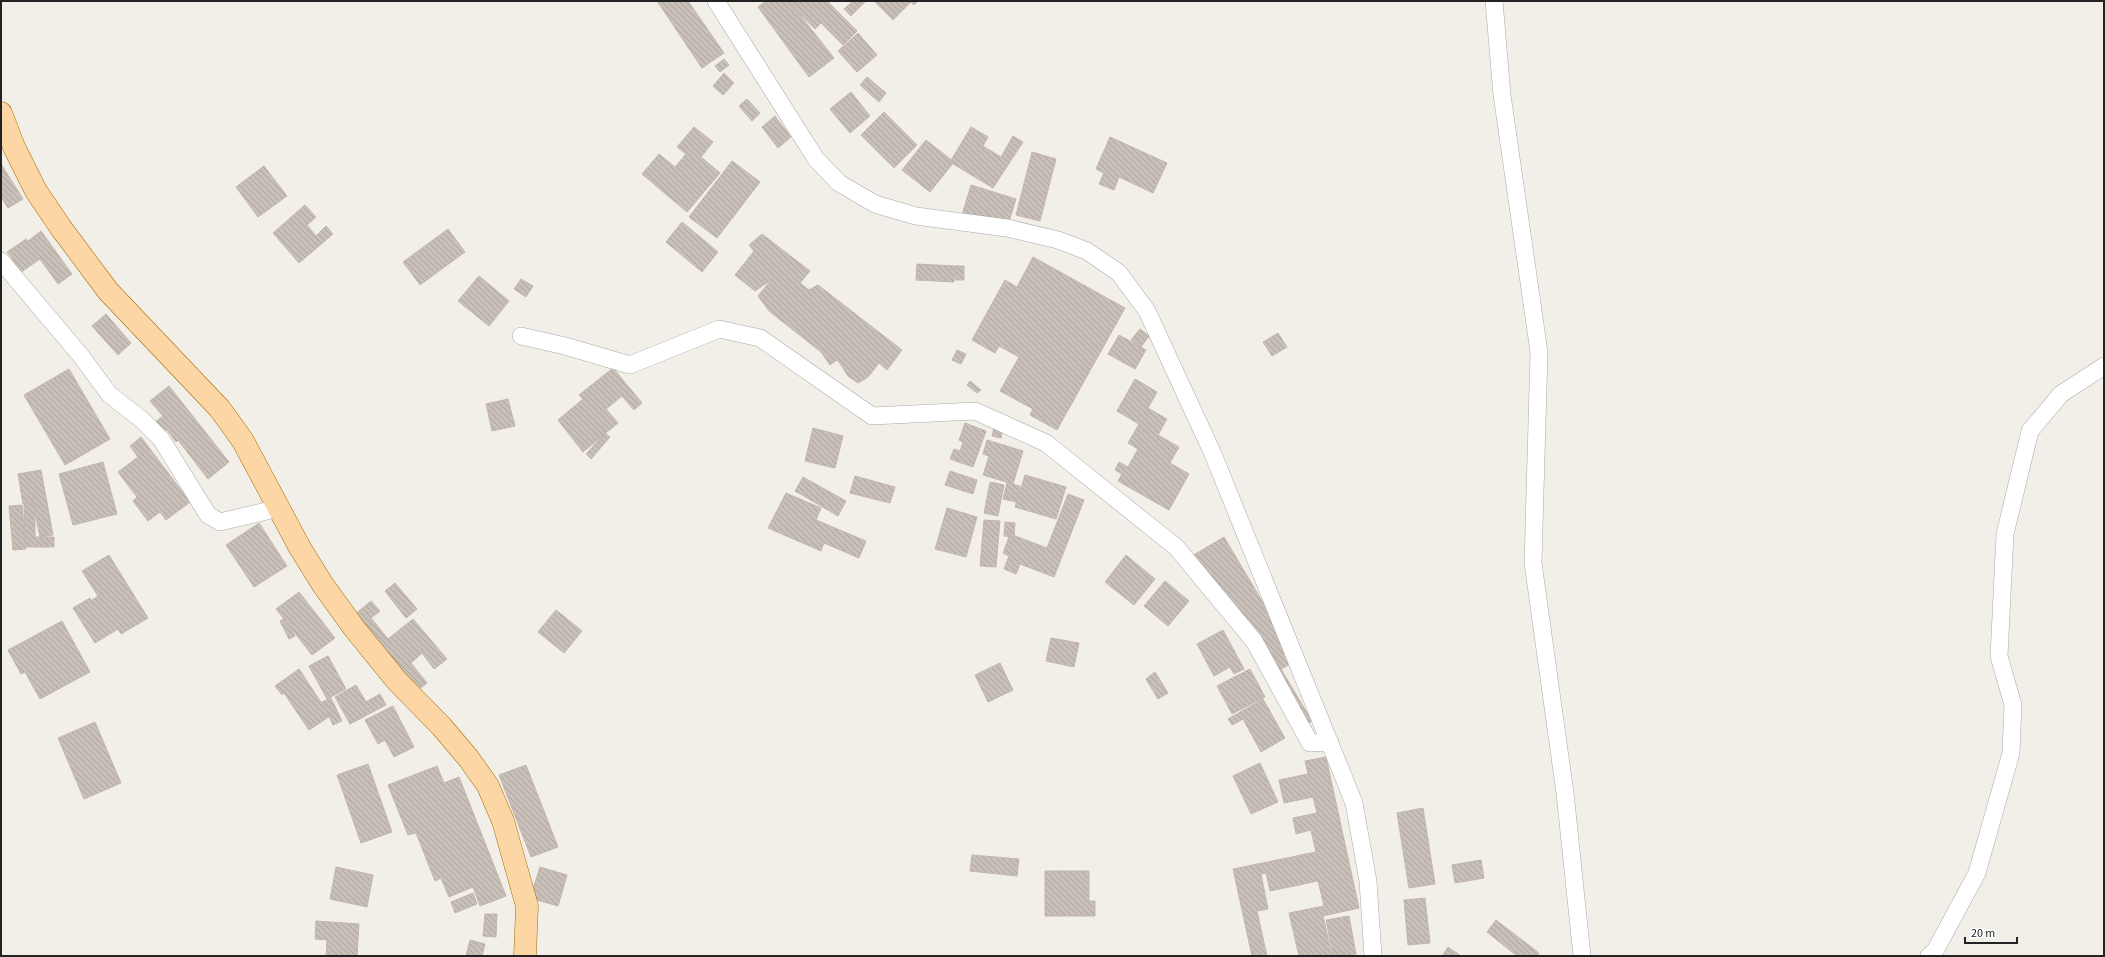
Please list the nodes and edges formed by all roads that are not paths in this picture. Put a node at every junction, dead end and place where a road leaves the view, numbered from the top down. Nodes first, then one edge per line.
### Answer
1 (716, 1) edge
2 (1494, 1) edge
3 (1, 112) edge
4 (1, 261) edge
5 (521, 336) dead end
6 (2104, 366) edge
7 (279, 508) junction
8 (1330, 742) junction
9 (526, 956) edge
10 (1373, 956) edge
11 (1582, 956) edge
12 (1929, 956) edge

1 - 8 street
2 - 11 street
3 - 7 main road
4 - 7 street
5 - 8 street
6 - 12 street
7 - 9 main road
8 - 10 street

